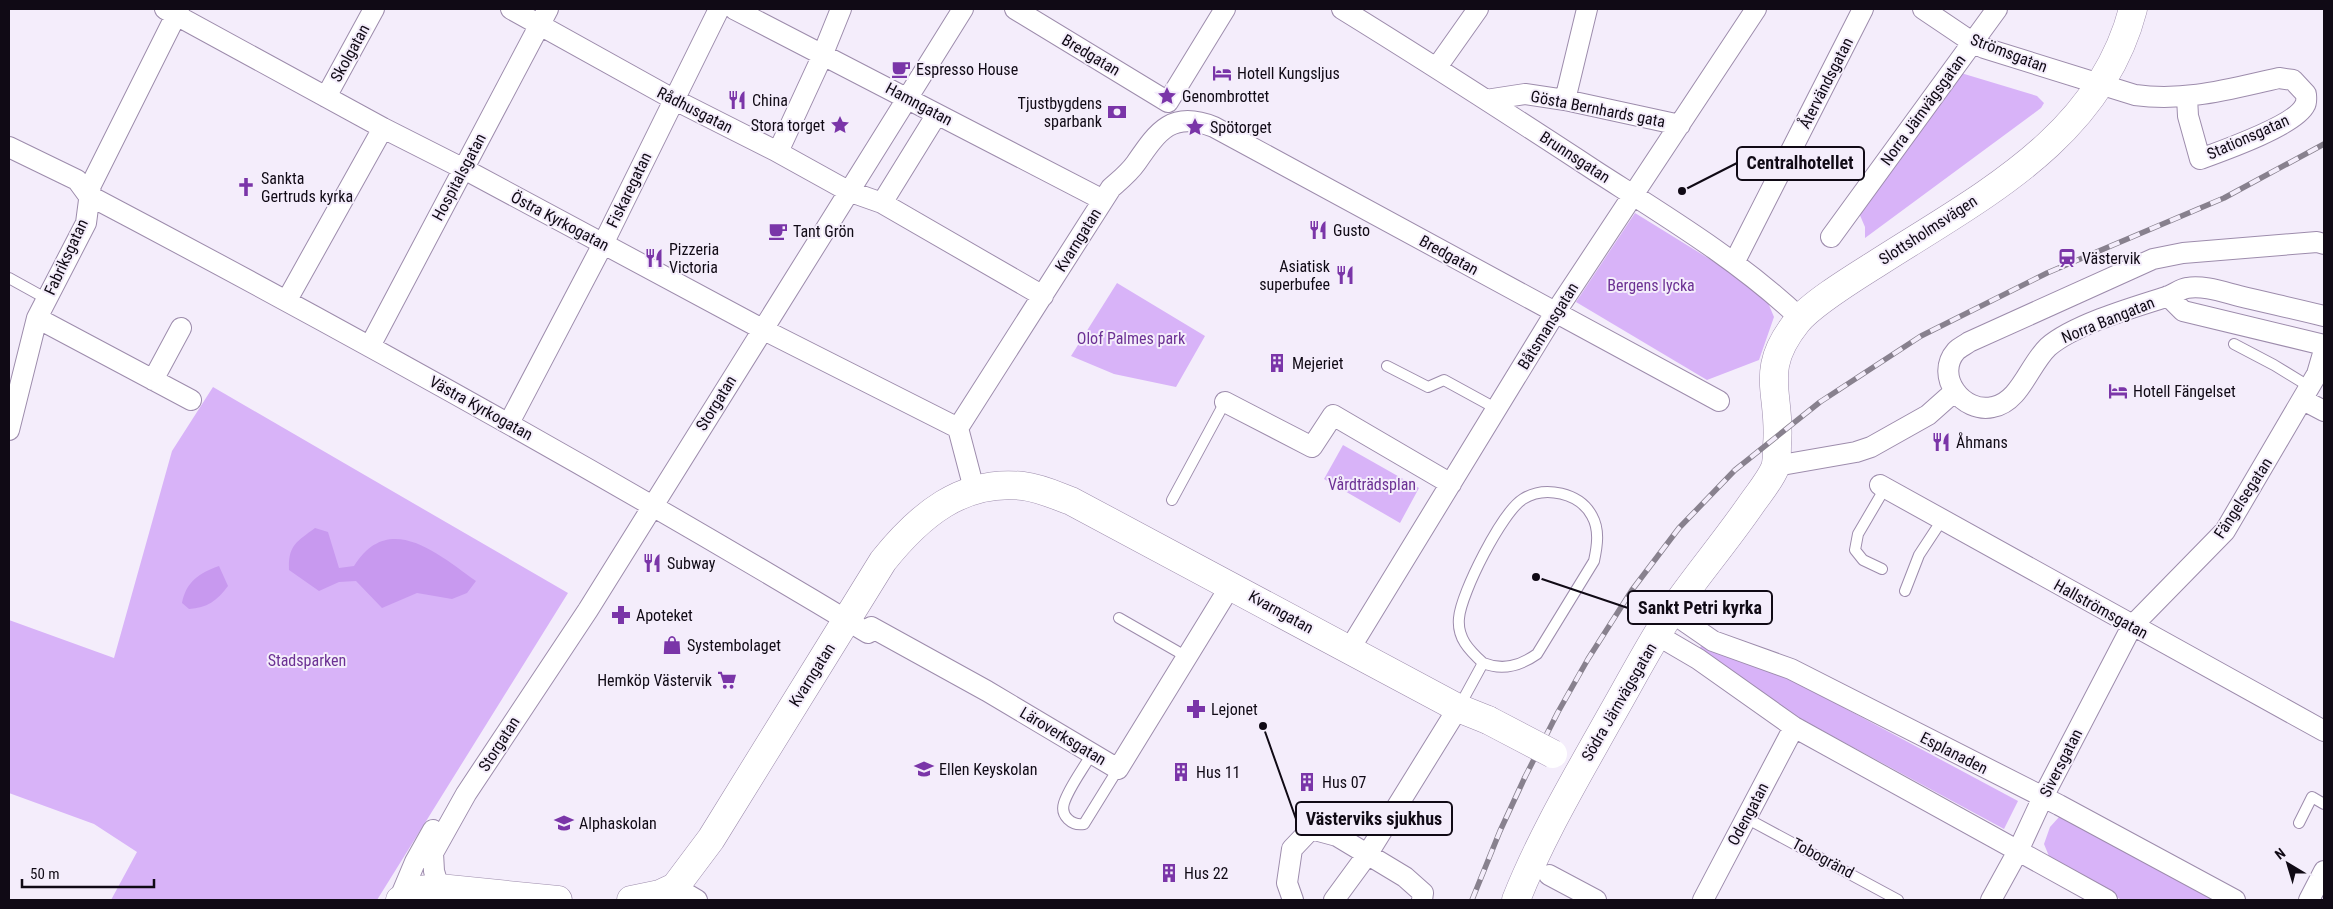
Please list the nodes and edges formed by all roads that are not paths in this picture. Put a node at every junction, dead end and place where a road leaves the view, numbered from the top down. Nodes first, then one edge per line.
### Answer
1 (374, 9) edge
2 (511, 9) edge
3 (719, 9) edge
4 (734, 9) edge
5 (841, 9) edge
6 (963, 9) edge
7 (1014, 9) edge
8 (1225, 9) edge
9 (1342, 9) edge
10 (1478, 9) edge
11 (1587, 9) edge
12 (1756, 9) edge
13 (1863, 9) edge
14 (1924, 9) edge
15 (1997, 9) edge
16 (2133, 9) edge
17 (173, 11) edge
18 (544, 16) edge
19 (1972, 42) junction
20 (823, 53) junction
21 (1437, 67) junction
22 (2100, 85) junction
23 (326, 97) junction
24 (2187, 97) junction
25 (907, 98) junction
26 (673, 99) junction
27 (1486, 100) junction
28 (1565, 100) junction
29 (1168, 102) junction
30 (937, 114) junction
31 (1175, 122) junction
32 (1680, 125) junction
33 (383, 128) junction
34 (9, 147) edge
35 (778, 152) junction
36 (464, 169) junction
37 (848, 191) junction
38 (88, 194) junction
39 (1634, 196) junction
40 (1103, 200) junction
41 (882, 203) junction
42 (1832, 237) dead end
43 (603, 244) junction
44 (2324, 244) edge
45 (1734, 263) junction
46 (9, 278) edge
47 (1044, 296) junction
48 (2168, 296) junction
49 (47, 299) junction
50 (287, 300) junction
51 (1556, 313) junction
52 (2324, 316) edge
53 (37, 318) junction
54 (1800, 318) junction
55 (181, 328) dead end
56 (762, 329) junction
57 (2234, 344) dead end
58 (2324, 345) edge
59 (370, 346) junction
60 (2324, 350) edge
61 (1387, 366) dead end
62 (153, 380) junction
63 (1955, 391) junction
64 (2306, 393) junction
65 (191, 400) dead end
66 (1719, 401) dead end
67 (1225, 402) joint
68 (1497, 410) junction
69 (2324, 411) edge
70 (509, 423) junction
71 (958, 428) junction
72 (9, 430) edge
73 (1776, 466) junction
74 (1451, 484) junction
75 (1882, 486) joint
76 (974, 489) junction
77 (1172, 500) dead end
78 (652, 505) junction
79 (1942, 520) junction
80 (1882, 569) dead end
81 (1231, 585) junction
82 (1905, 591) dead end
83 (1671, 612) junction
84 (1119, 618) dead end
85 (862, 626) junction
86 (2132, 626) junction
87 (1656, 635) junction
88 (1349, 650) junction
89 (1187, 656) junction
90 (1483, 663) junction
91 (1458, 708) junction
92 (1794, 727) junction
93 (2324, 730) edge
94 (1092, 753) junction
95 (1118, 769) junction
96 (1581, 769) junction
97 (466, 794) junction
98 (2043, 797) junction
99 (2324, 804) edge
100 (1746, 818) junction
101 (2299, 823) dead end
102 (2018, 851) junction
103 (1367, 855) junction
104 (2324, 871) edge
105 (1549, 875) dead end
106 (439, 888) junction
107 (686, 893) edge
108 (399, 900) edge
109 (558, 900) edge
110 (631, 900) edge
111 (1293, 900) edge
112 (1334, 900) edge
113 (1422, 900) edge
114 (1516, 900) edge
115 (1596, 900) edge
116 (1703, 900) edge
117 (1898, 900) edge
118 (1991, 900) edge
119 (2107, 900) edge
120 (2235, 900) edge
121 (2309, 900) edge

1 - 23 street, Skolgatan
2 - 18 street, Rådhusgatan
3 - 26 street, Fiskaregatan
4 - 20 street, Hamngatan
5 - 20 street
6 - 25 street, Storgatan
7 - 29 street, Bredgatan
8 - 29 street
9 - 21 street, Brunnsgatan
10 - 21 street
11 - 28 street
12 - 32 street, Båtsmansgatan
13 - 45 street, Återvändsgatan
14 - 19 street, Strömsgatan
15 - 19 street, Norra Järnvägsgatan
16 - 22 street, Slottsholmsvägen
17 - 23 street, Östra Kyrkogatan
17 - 38 street, Fabriksgatan
18 - 26 street, Rådhusgatan
18 - 36 street, Hospitalsgatan
19 - 22 street, Strömsgatan
19 - 42 street, Norra Järnvägsgatan
20 - 25 street, Hamngatan
20 - 35 street
21 - 27 street, Brunnsgatan
22 - 24 street, Stationsgatan
22 - 54 street, Slottsholmsvägen
23 - 33 street, Östra Kyrkogatan
24 - 24 street, Stationsgatan
25 - 30 street, Hamngatan
25 - 37 street, Storgatan
26 - 35 street, Rådhusgatan
26 - 43 street, Fiskaregatan
27 - 28 street, Gösta Bernhards gata
27 - 39 street, Brunnsgatan
28 - 32 street, Gösta Bernhards gata
29 - 31 street
30 - 40 street, Hamngatan
30 - 41 street
31 - 40 street, Kvarngatan
31 - 51 street, Bredgatan
32 - 39 street, Båtsmansgatan
33 - 36 street, Östra Kyrkogatan
33 - 50 street
34 - 38 street, Västra Kyrkogatan
35 - 37 street, Rådhusgatan
36 - 43 street, Östra Kyrkogatan
36 - 59 street, Hospitalsgatan
37 - 41 street, Rådhusgatan
37 - 56 street, Storgatan
38 - 49 street, Fabriksgatan
38 - 50 street, Västra Kyrkogatan
39 - 45 street, Brunnsgatan
39 - 51 street, Båtsmansgatan
40 - 47 street, Kvarngatan
41 - 47 street, Rådhusgatan
43 - 56 street, Östra Kyrkogatan
43 - 70 street, Fiskaregatan
44 - 63 street
45 - 54 street, Brunnsgatan
46 - 49 lane
47 - 71 street, Kvarngatan
48 - 52 street, Norra Bangatan
48 - 58 street, Norra Bangatan
48 - 63 street, Norra Bangatan
49 - 53 street, Fabriksgatan
50 - 59 street, Västra Kyrkogatan
51 - 66 street, Bredgatan
51 - 68 street, Båtsmansgatan
53 - 62 street
53 - 72 street, Fabriksgatan
54 - 73 street, Slottsholmsvägen
55 - 62 street
56 - 71 street, Östra Kyrkogatan
56 - 78 street, Storgatan
57 - 64 lane
59 - 70 street, Västra Kyrkogatan
60 - 64 street, Fängelsegatan
61 - 68 lane
62 - 65 street
63 - 73 street
64 - 69 street
64 - 86 street, Fängelsegatan
67 - 74 street
67 - 77 lane
68 - 74 street, Båtsmansgatan
70 - 78 street, Västra Kyrkogatan
71 - 76 street
73 - 83 street, Södra Järnvägsgatan
74 - 88 street, Båtsmansgatan
75 - 79 street, Hallströmsgatan
75 - 80 lane
76 - 81 street, Kvarngatan
76 - 85 street, Kvarngatan
78 - 85 street, Västra Kyrkogatan
78 - 97 street, Storgatan
79 - 82 lane
79 - 86 street, Hallströmsgatan
81 - 88 street, Kvarngatan
81 - 89 street, Läroverksgatan
83 - 87 street, Södra Järnvägsgatan
83 - 98 street, Esplanaden
84 - 89 lane
85 - 94 street, Läroverksgatan
85 - 107 street, Kvarngatan
86 - 93 street, Hallströmsgatan
86 - 98 street, Siversgatan
87 - 92 street
87 - 96 street, Södra Järnvägsgatan
88 - 91 street, Kvarngatan
89 - 95 street, Läroverksgatan
90 - 90 lane
90 - 91 lane
91 - 96 street, Kvarngatan, bridge
91 - 103 street
92 - 100 street, Odengatan
92 - 102 street
94 - 95 street, Läroverksgatan
94 - 95 lane
96 - 114 street, Södra Järnvägsgatan
97 - 106 street, Storgatan
97 - 108 street, Storgatan
98 - 102 street, Siversgatan
98 - 120 street, Esplanaden
99 - 101 lane
100 - 116 street, Odengatan
100 - 117 lane, Tobogränd
102 - 118 street, Siversgatan
102 - 119 street
103 - 111 street
103 - 112 street
103 - 113 street
104 - 121 street
105 - 115 street
106 - 108 street
106 - 109 street
107 - 110 street, Kvarngatan

